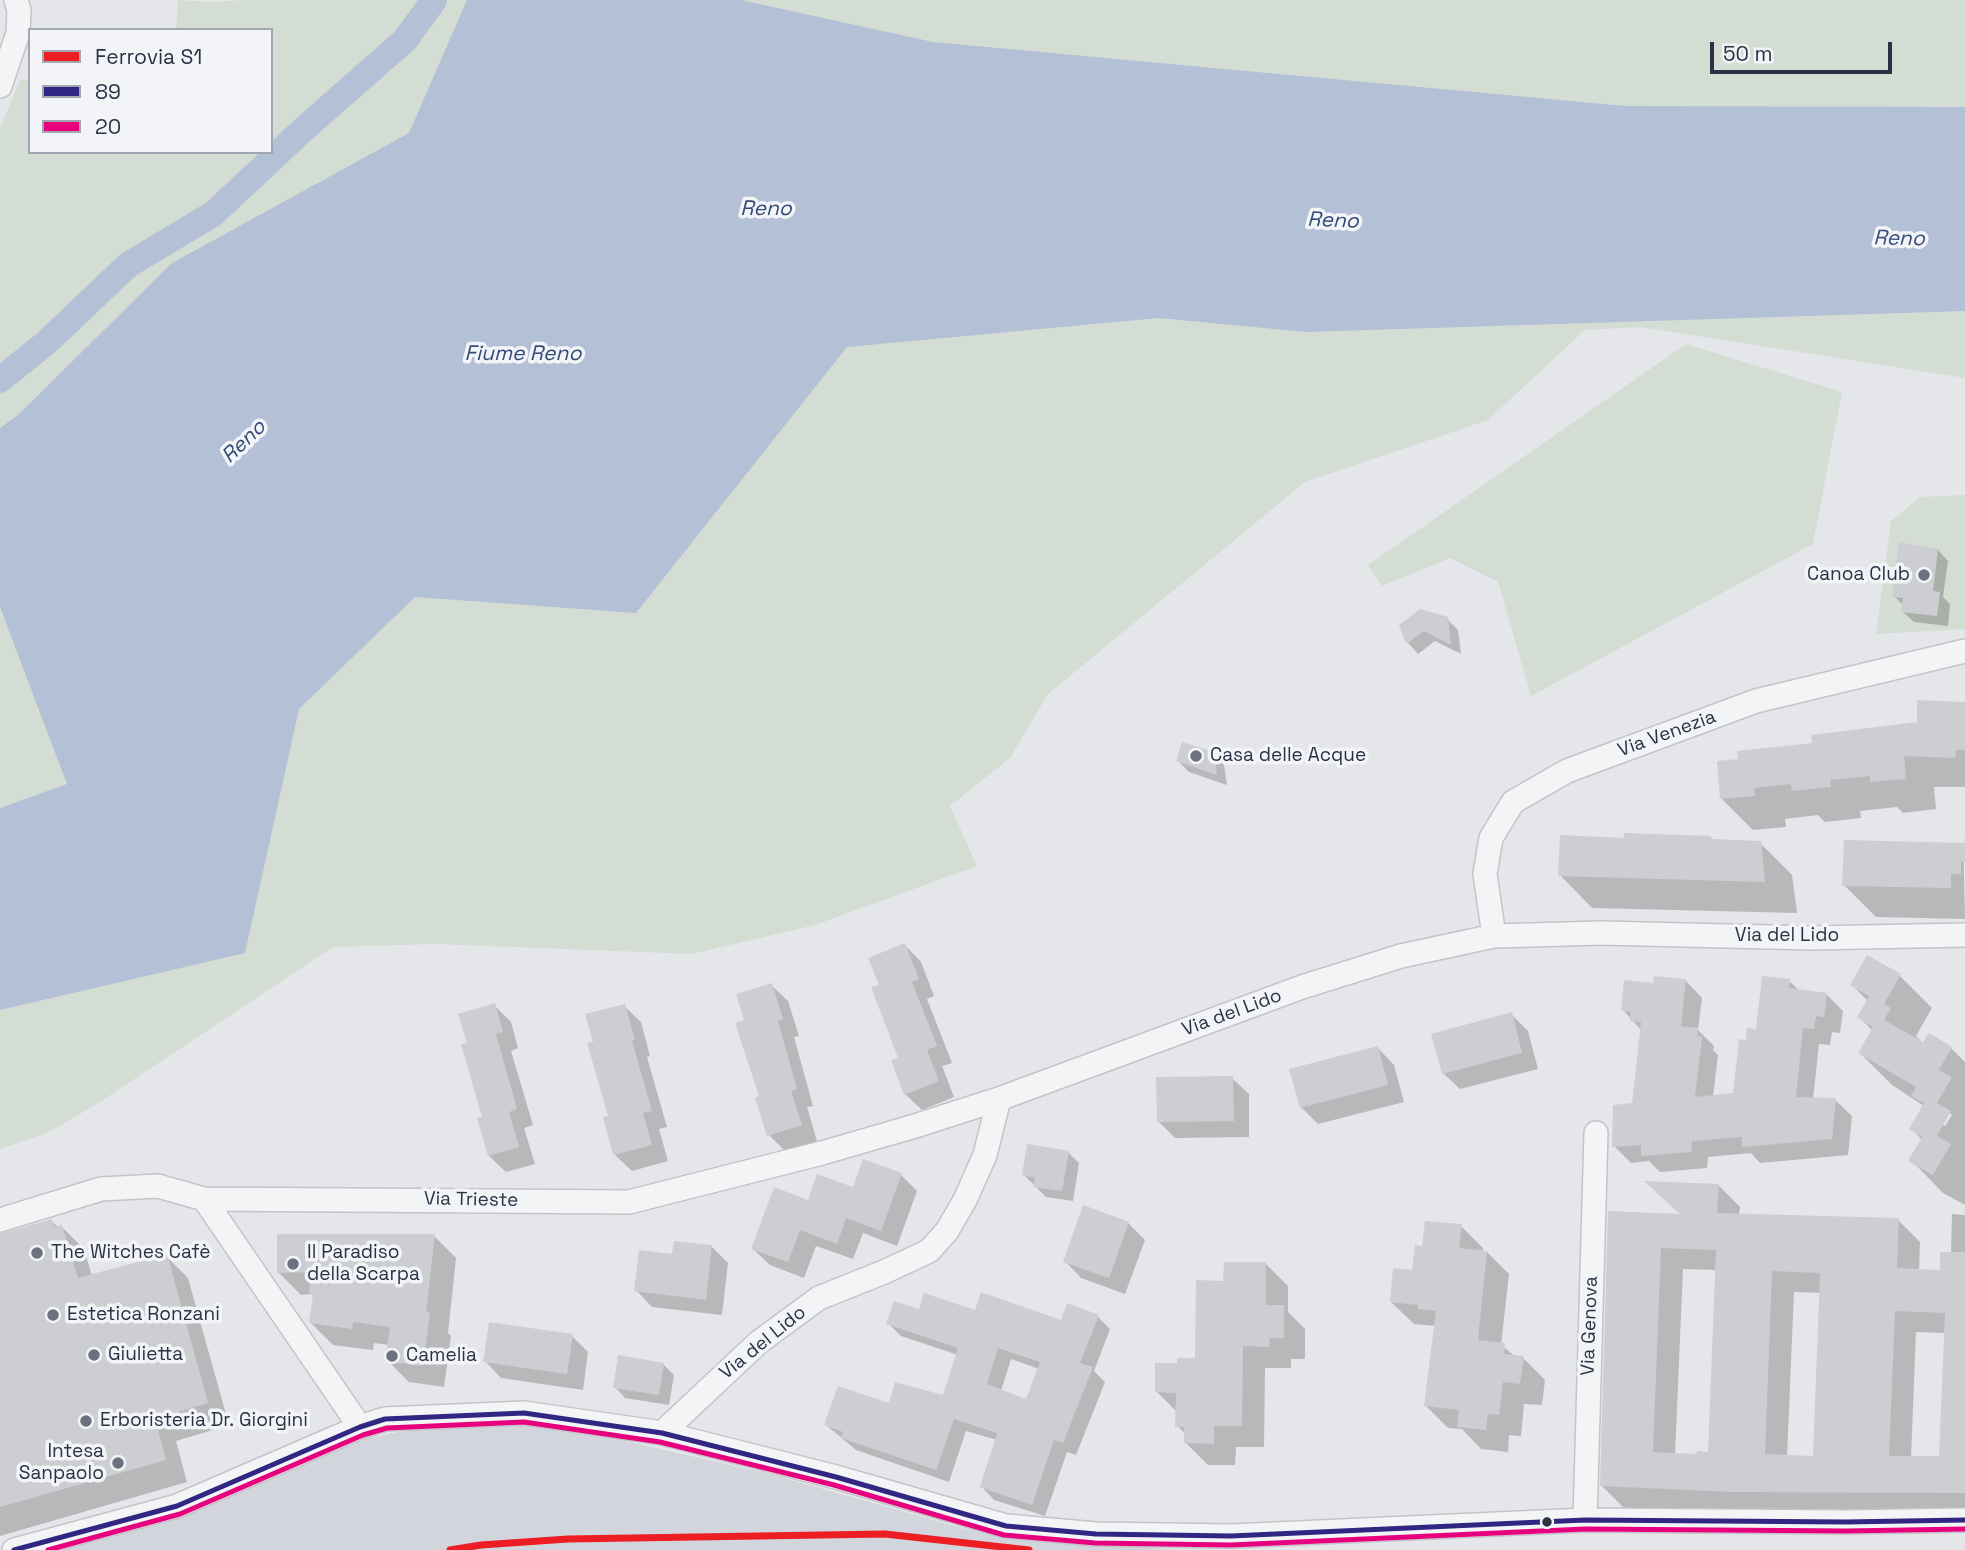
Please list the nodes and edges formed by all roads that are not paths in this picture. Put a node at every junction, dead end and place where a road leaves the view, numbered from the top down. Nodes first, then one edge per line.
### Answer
1 (16, 0) edge
2 (0, 86) edge
3 (1965, 651) edge
4 (1965, 935) edge
5 (1494, 936) junction
6 (999, 1099) junction
7 (1595, 1133) dead end
8 (204, 1199) junction
9 (0, 1220) edge
10 (360, 1427) junction
11 (662, 1433) junction
12 (1584, 1520) junction
13 (1965, 1520) edge
14 (14, 1550) edge

1 - 2 street
3 - 5 street, Via Venezia
4 - 5 street, Via del Lido
5 - 6 street, Via del Lido
6 - 8 street, Via Trieste
6 - 11 street, Via del Lido
7 - 12 street, Via Genova
8 - 9 street, Via Trieste
8 - 10 street
10 - 11 street
10 - 14 street
11 - 12 street
12 - 13 street

